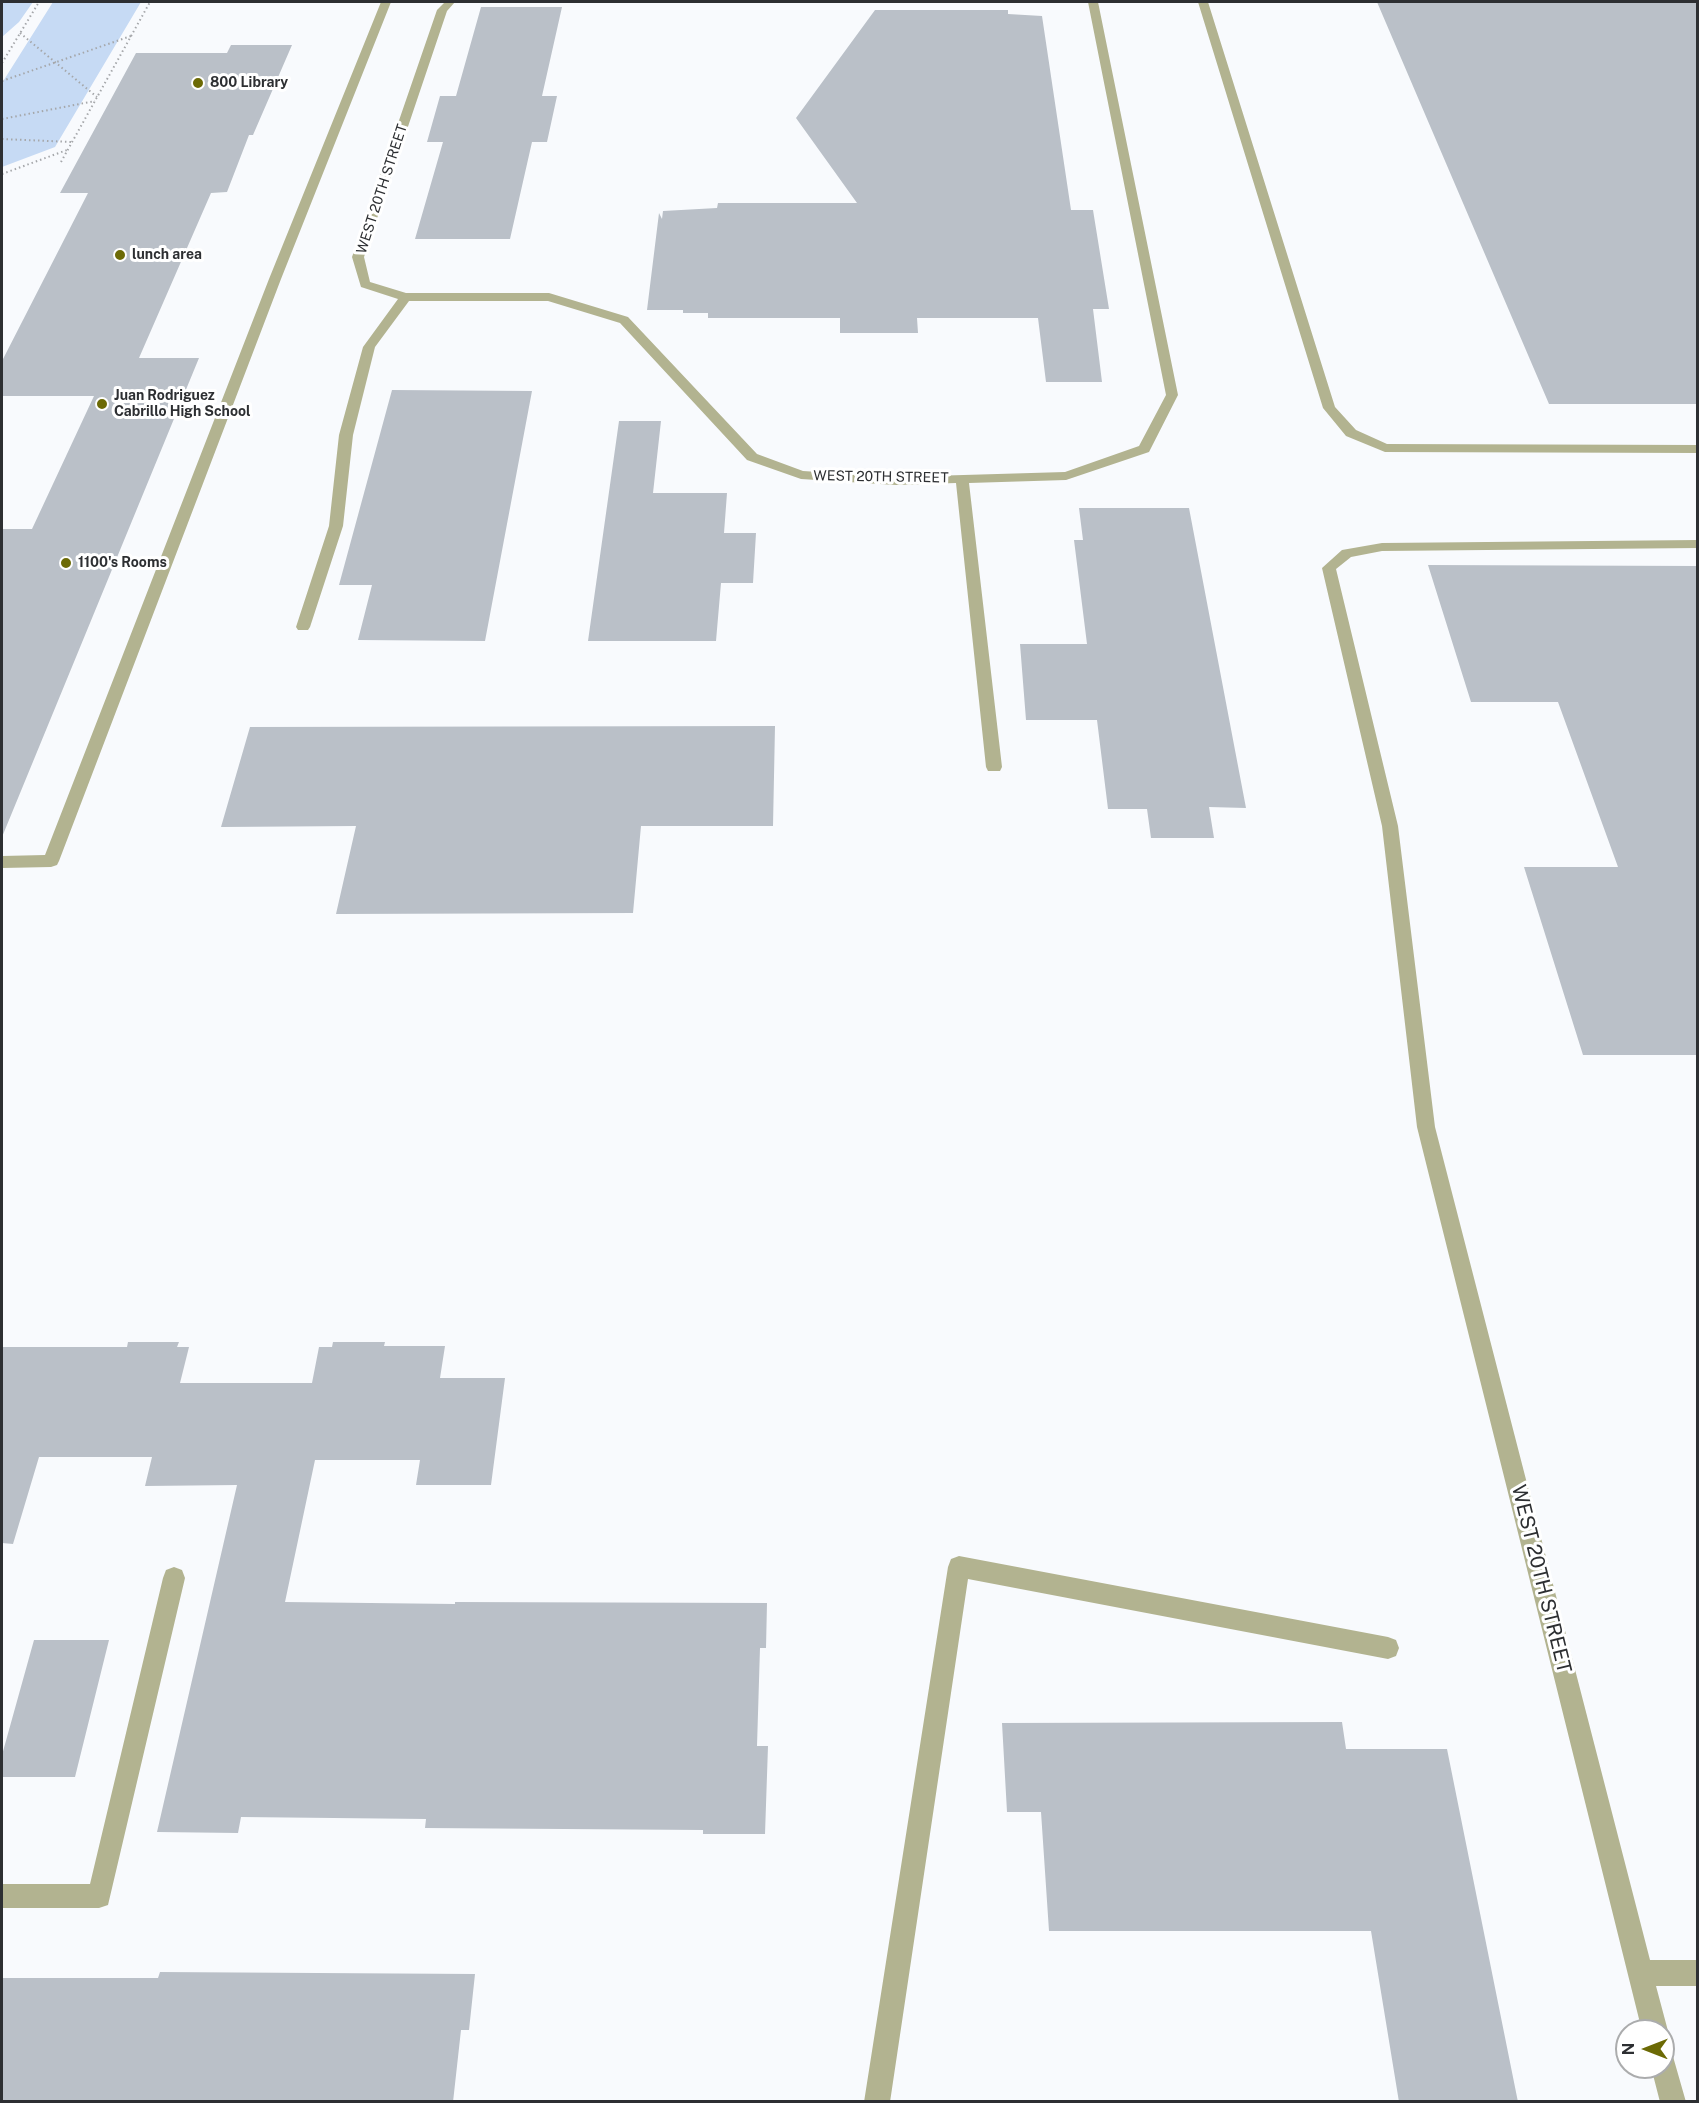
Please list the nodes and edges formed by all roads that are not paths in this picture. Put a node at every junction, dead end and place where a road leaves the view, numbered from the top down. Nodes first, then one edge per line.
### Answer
1 (386, 2) edge
2 (1093, 2) edge
3 (1203, 2) edge
4 (446, 6) edge
5 (405, 297) junction
6 (1698, 449) edge
7 (962, 479) junction
8 (1698, 544) edge
9 (303, 627) dead end
10 (994, 767) dead end
11 (2, 862) edge
12 (174, 1578) dead end
13 (1388, 1648) dead end
14 (2, 1896) edge
15 (1641, 1973) junction
16 (1698, 1973) edge
17 (1652, 2019) edge
18 (1667, 2079) edge
19 (877, 2102) edge
20 (1673, 2102) edge

1 - 11 street
2 - 7 street, WEST 20TH STREET
3 - 6 street
4 - 5 street, WEST 20TH STREET
5 - 7 street, WEST 20TH STREET
5 - 9 street
7 - 10 street
8 - 15 street, WEST 20TH STREET
12 - 14 street
13 - 19 street
15 - 16 street
15 - 17 street, WEST 20TH STREET
18 - 20 street

